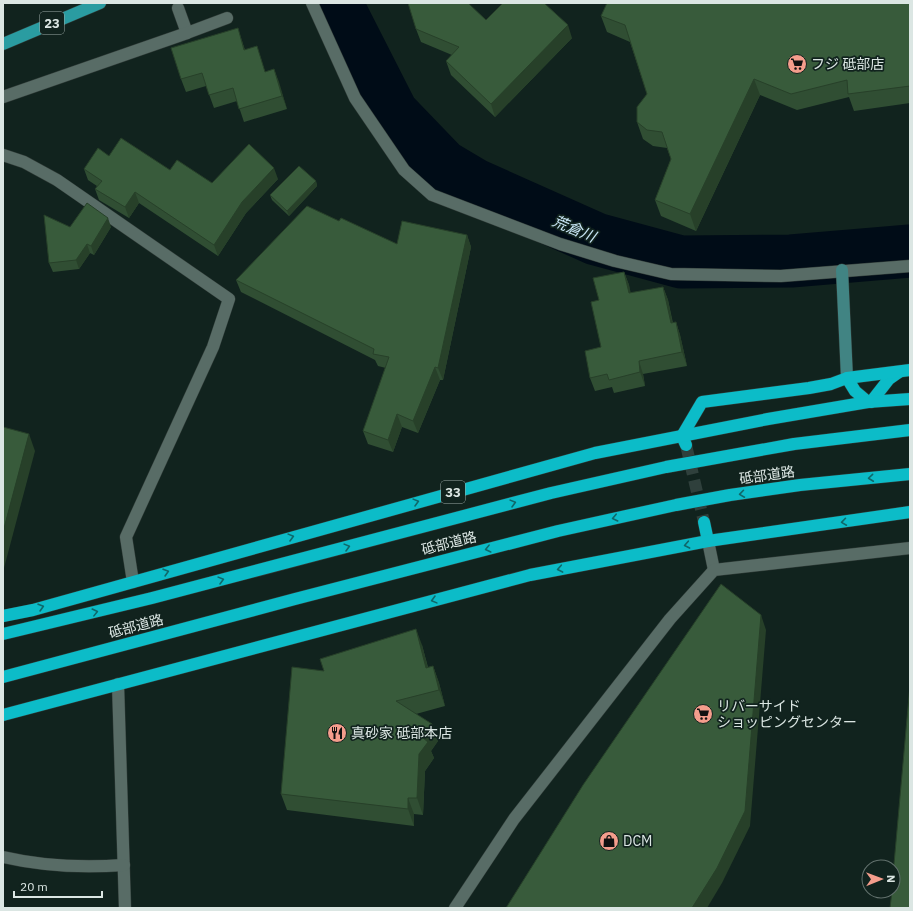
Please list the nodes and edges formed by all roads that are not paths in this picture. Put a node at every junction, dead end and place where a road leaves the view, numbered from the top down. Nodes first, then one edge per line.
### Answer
1 (100, 3) edge
2 (312, 3) edge
3 (178, 8) dead end
4 (227, 18) dead end
5 (187, 33) junction
6 (3, 44) edge
7 (3, 96) edge
8 (3, 155) edge
9 (910, 266) edge
10 (842, 270) junction
11 (905, 371) edge
12 (847, 378) junction
13 (910, 399) edge
14 (870, 402) junction
15 (910, 430) edge
16 (684, 440) junction
17 (910, 474) edge
18 (910, 512) edge
19 (704, 522) tunnel mouth
20 (708, 541) junction
21 (910, 548) edge
22 (714, 570) junction
23 (133, 582) junction
24 (3, 616) edge
25 (3, 634) edge
26 (3, 677) edge
27 (118, 684) junction
28 (3, 715) edge
29 (3, 857) edge
30 (124, 865) junction
31 (125, 908) edge
32 (455, 908) edge

1 - 6 main road, 23
2 - 10 street
3 - 5 street
4 - 5 street
5 - 7 street
8 - 23 street
9 - 10 street
10 - 12 street
11 - 12 highway
11 - 14 highway
12 - 14 highway
12 - 16 highway
13 - 14 highway, 33
14 - 16 highway, 33
25 -> 15 highway, 砥部道路 / 33, bridge
23 -> 16 highway, 33
17 -> 26 highway, 砥部道路, bridge
18 -> 20 highway
19 - 20 highway
20 - 22 street
20 -> 27 highway
21 - 22 street
22 - 32 street
24 -> 23 highway, 33
27 - 28 highway
27 - 30 street
29 - 30 street
30 - 31 street

